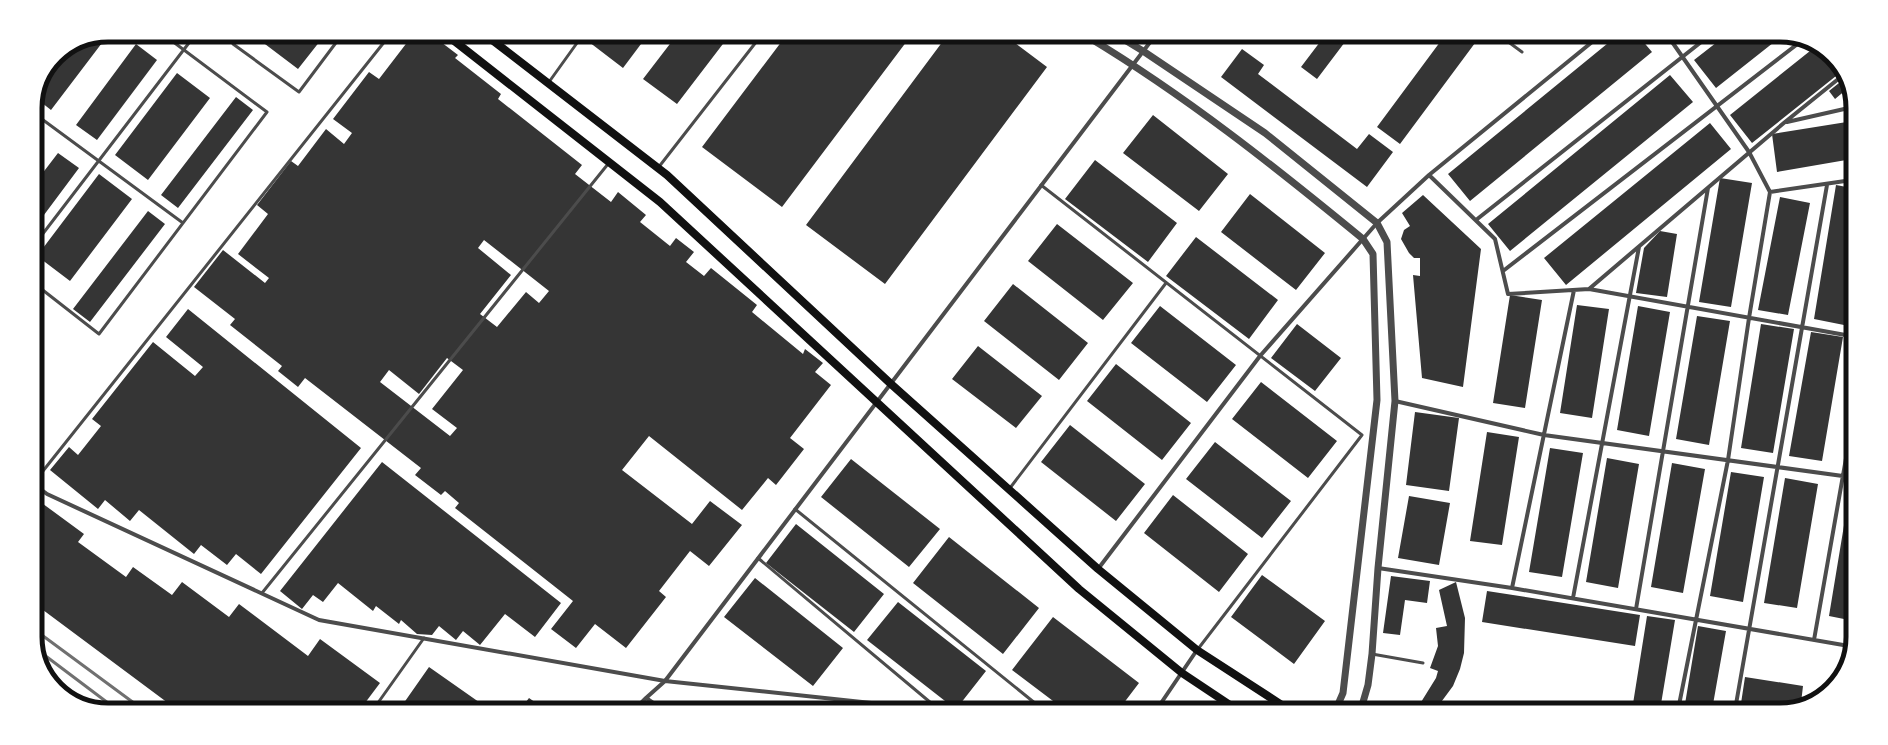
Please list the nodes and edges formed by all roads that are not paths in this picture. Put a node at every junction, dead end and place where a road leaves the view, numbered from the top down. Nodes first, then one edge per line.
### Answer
1 (173, 42) edge
2 (190, 42) edge
3 (235, 42) edge
4 (336, 42) edge
5 (384, 42) edge
6 (456, 42) edge
7 (495, 42) edge
8 (578, 42) edge
9 (755, 42) edge
10 (1096, 42) edge
11 (1129, 42) edge
12 (1150, 42) edge
13 (1508, 42) edge
14 (1592, 42) edge
15 (1672, 42) edge
16 (1702, 42) edge
17 (1797, 44) edge
18 (184, 50) junction
19 (1144, 51) junction
20 (1522, 52) dead end
21 (1683, 57) junction
22 (1133, 65) junction
23 (1839, 79) edge
24 (548, 83) junction
25 (1717, 106) junction
26 (1846, 109) edge
27 (42, 119) edge
28 (1785, 122) junction
29 (1750, 152) junction
30 (100, 161) junction
31 (610, 162) junction
32 (658, 168) junction
33 (1429, 175) junction
34 (1846, 181) edge
35 (1041, 185) junction
36 (1827, 185) junction
37 (1708, 188) junction
38 (1770, 192) junction
39 (1476, 220) junction
40 (183, 223) junction
41 (1377, 223) junction
42 (42, 235) edge
43 (1363, 238) junction
44 (1639, 247) junction
45 (1503, 271) junction
46 (1166, 283) junction
47 (42, 289) edge
48 (1589, 289) junction
49 (1574, 290) junction
50 (1629, 297) junction
51 (1687, 307) junction
52 (1749, 318) junction
53 (1802, 328) junction
54 (1846, 335) edge
55 (1260, 356) junction
56 (891, 384) junction
57 (1395, 401) junction
58 (877, 402) junction
59 (1544, 435) junction
60 (1602, 443) junction
61 (1663, 451) junction
62 (1846, 459) edge
63 (1728, 460) junction
64 (1778, 467) junction
65 (42, 472) edge
66 (1843, 476) junction
67 (1846, 476) edge
68 (1009, 489) junction
69 (42, 490) edge
70 (795, 509) junction
71 (758, 558) junction
72 (1378, 568) junction
73 (1098, 569) junction
74 (1512, 588) junction
75 (262, 593) junction
76 (1573, 598) junction
77 (1636, 609) junction
78 (1695, 620) junction
79 (1750, 629) junction
80 (424, 638) junction
81 (1814, 640) junction
82 (1845, 645) edge
83 (1197, 650) junction
84 (1372, 654) junction
85 (1424, 663) dead end
86 (1182, 672) junction
87 (665, 681) junction
88 (646, 698) junction
89 (1339, 701) joint
90 (378, 703) edge
91 (641, 703) edge
92 (653, 703) edge
93 (871, 703) edge
94 (931, 703) edge
95 (1035, 703) edge
96 (1160, 703) edge
97 (1227, 703) edge
98 (1279, 703) edge
99 (1336, 703) edge
100 (1363, 703) edge
101 (1679, 703) edge
102 (1737, 703) edge

1 - 18 lane
2 - 18 lane
3 - 4 lane
5 - 65 lane
6 - 31 main road
7 - 24 main road
8 - 24 lane
9 - 32 lane
10 - 22 street
11 - 19 street
12 - 19 street
13 - 20 lane
14 - 33 street
15 - 21 street
16 - 21 street
17 - 25 street
18 - 30 lane
18 - 40 lane
19 - 22 street
19 - 41 street
21 - 25 street
21 - 39 street
22 - 35 street
22 - 43 street
23 - 28 street
24 - 32 main road
25 - 29 street
25 - 45 street
26 - 28 street
27 - 30 lane
28 - 29 street
29 - 37 street
29 - 38 street
30 - 40 lane
30 - 42 lane
31 - 58 main road
31 - 75 lane
32 - 56 main road
33 - 39 street
33 - 41 street
34 - 36 street
35 - 46 lane
35 - 56 street
36 - 38 street
36 - 53 street
37 - 44 street
37 - 51 street
38 - 52 street
39 - 45 street
40 - 47 lane
41 - 43 street
41 - 57 street
43 - 55 street
43 - 89 street
44 - 48 street
44 - 50 street
45 - 49 street
46 - 55 lane
46 - 68 lane
48 - 49 street
48 - 50 street
49 - 59 street
50 - 51 street
50 - 60 street
51 - 52 street
51 - 61 street
52 - 53 street
52 - 63 street
53 - 54 street
53 - 64 street
55 - 73 street
55 - 83 lane
56 - 58 street
56 - 68 main road
57 - 59 street
57 - 72 street
58 - 70 street
58 - 86 main road
59 - 60 street
59 - 74 street
60 - 61 street
60 - 76 street
61 - 63 street
61 - 77 street
62 - 66 street
63 - 64 street
63 - 78 street
64 - 66 street
64 - 79 street
66 - 67 street
66 - 81 street
68 - 73 main road
69 - 75 street
70 - 71 street
70 - 95 lane
71 - 87 street
71 - 94 lane
72 - 74 street
72 - 84 street
73 - 83 main road
74 - 76 street
75 - 80 street
76 - 77 street
77 - 78 street
78 - 79 street
78 - 101 street
79 - 81 street
79 - 102 street
80 - 87 street
80 - 90 lane
81 - 82 street
83 - 86 street
83 - 98 main road
84 - 85 lane
84 - 100 street
86 - 96 street
86 - 97 main road
87 - 88 street
87 - 93 street
88 - 91 street
88 - 92 street
89 - 99 street

